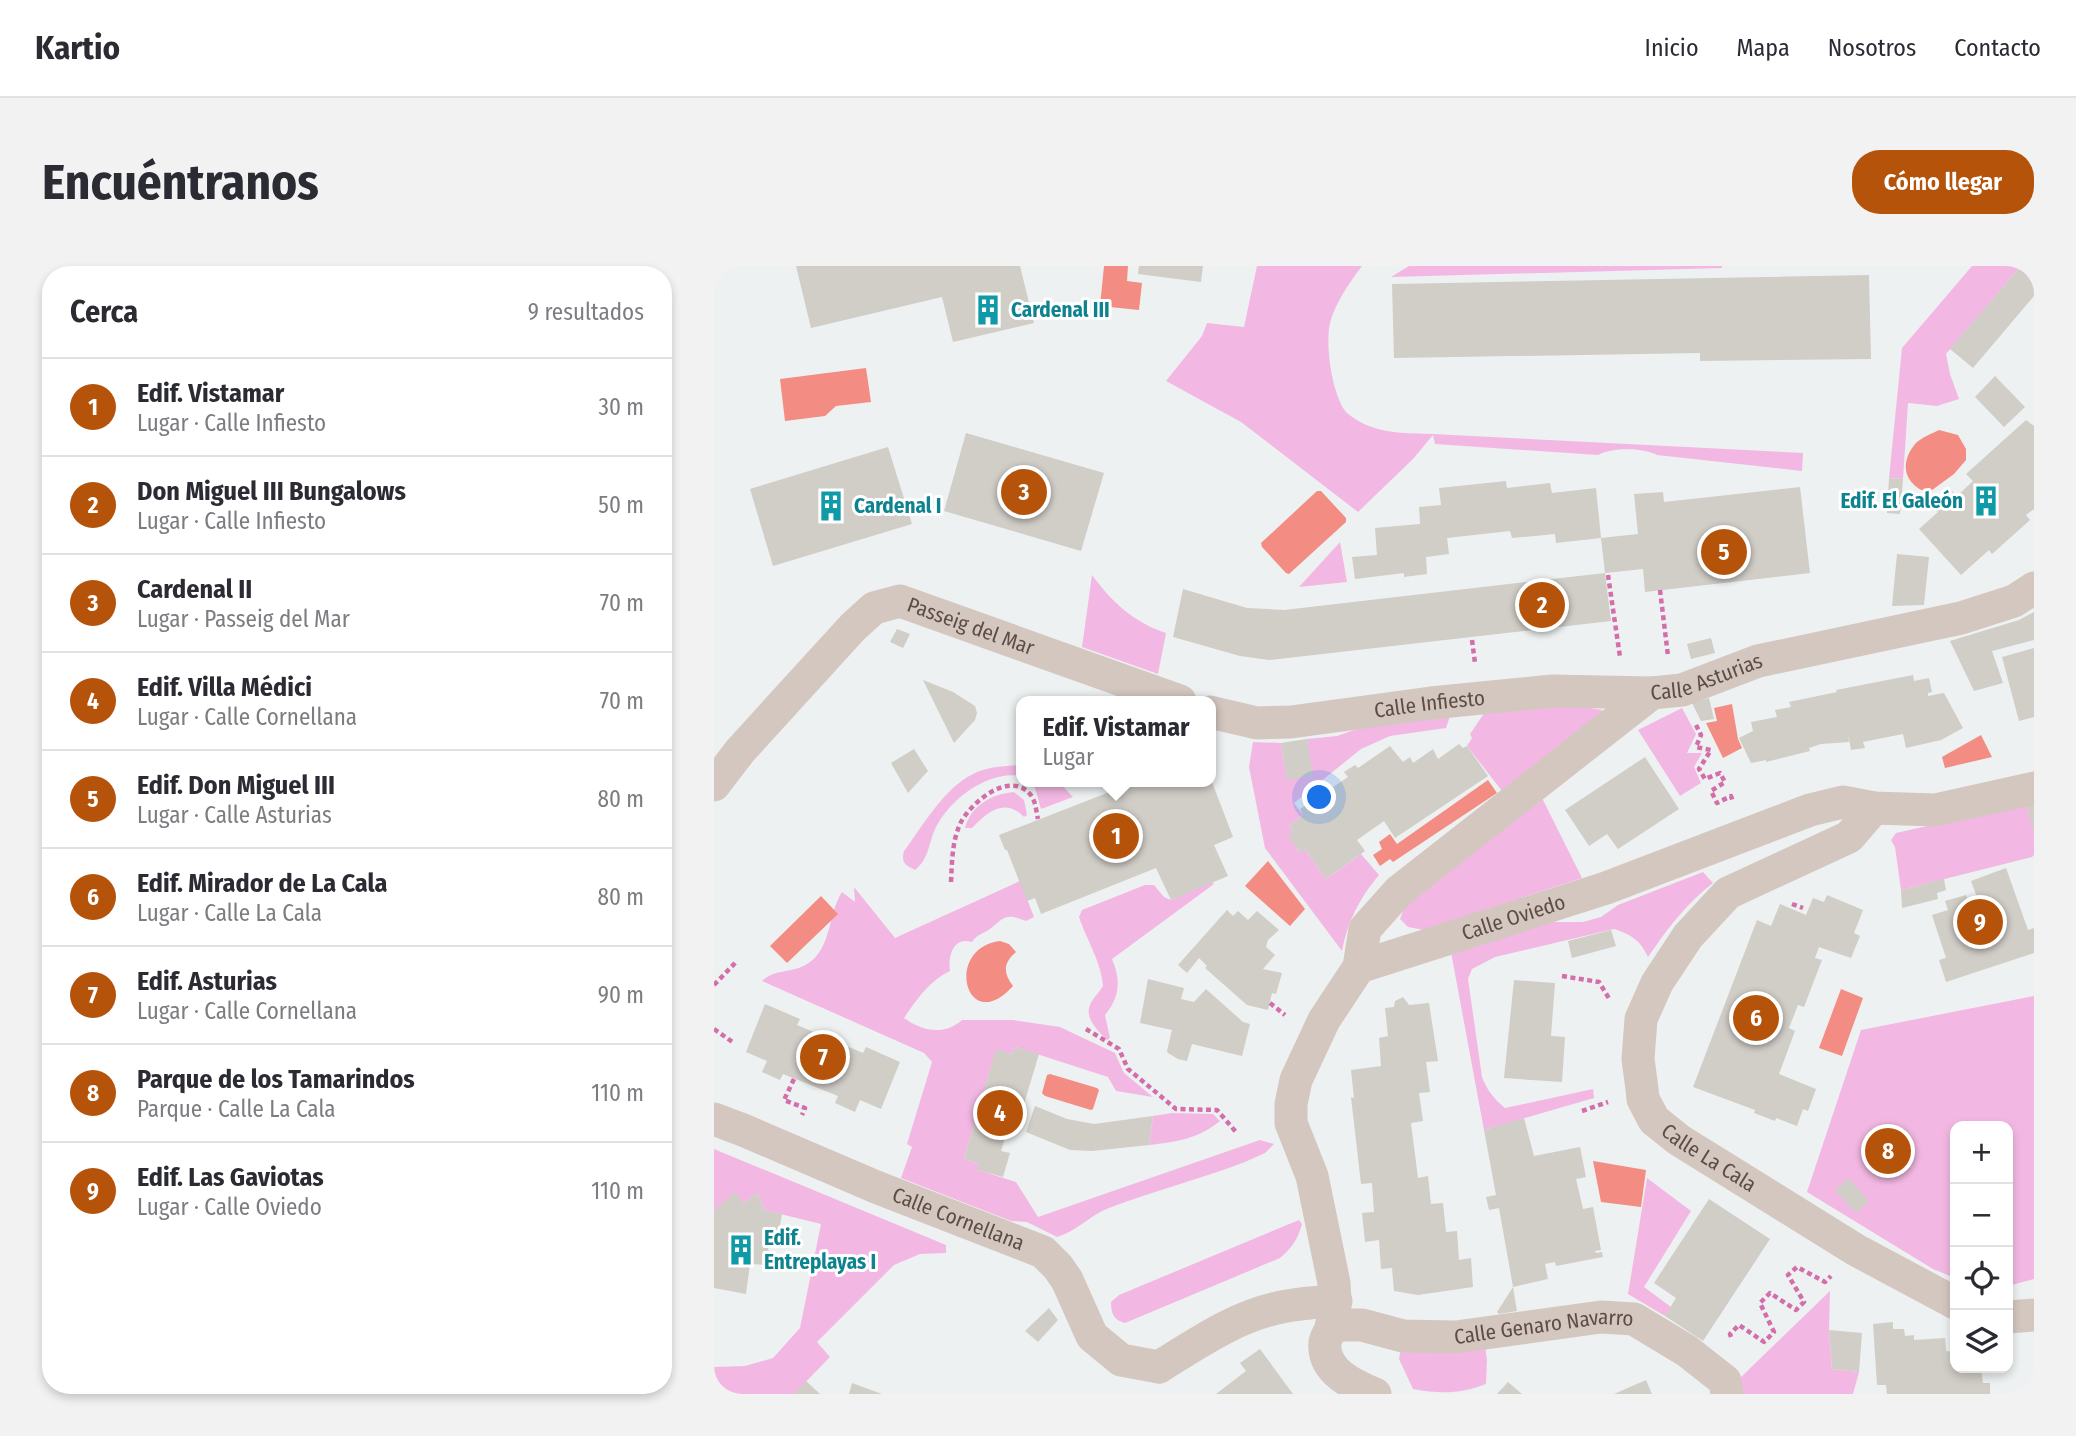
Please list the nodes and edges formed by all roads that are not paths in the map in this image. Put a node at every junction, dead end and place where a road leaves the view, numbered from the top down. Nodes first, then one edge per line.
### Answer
1 (2034, 588) edge
2 (1166, 696) edge
3 (1672, 700) junction
4 (1216, 713) edge
5 (714, 785) edge
6 (2034, 788) edge
7 (1874, 808) junction
8 (1359, 967) junction
9 (714, 1119) edge
10 (1950, 1300) edge
11 (1334, 1313) junction
12 (2034, 1315) edge
13 (2013, 1317) edge
14 (1156, 1380) edge
15 (1726, 1388) edge
16 (1375, 1394) edge

1 - 3 street, Calle Asturias
2 - 5 street, Passeig del Mar
3 - 4 street, Calle Infiesto
3 - 8 street, Calle Asturias
6 - 7 street, Calle Oviedo
7 - 8 street, Calle Oviedo
7 - 10 street, Calle La Cala
8 - 11 street
9 - 14 street, Calle Cornellana
11 - 14 street, Calle Genaro Navarro
11 - 15 street, Calle Genaro Navarro
11 - 16 street
12 - 13 street

